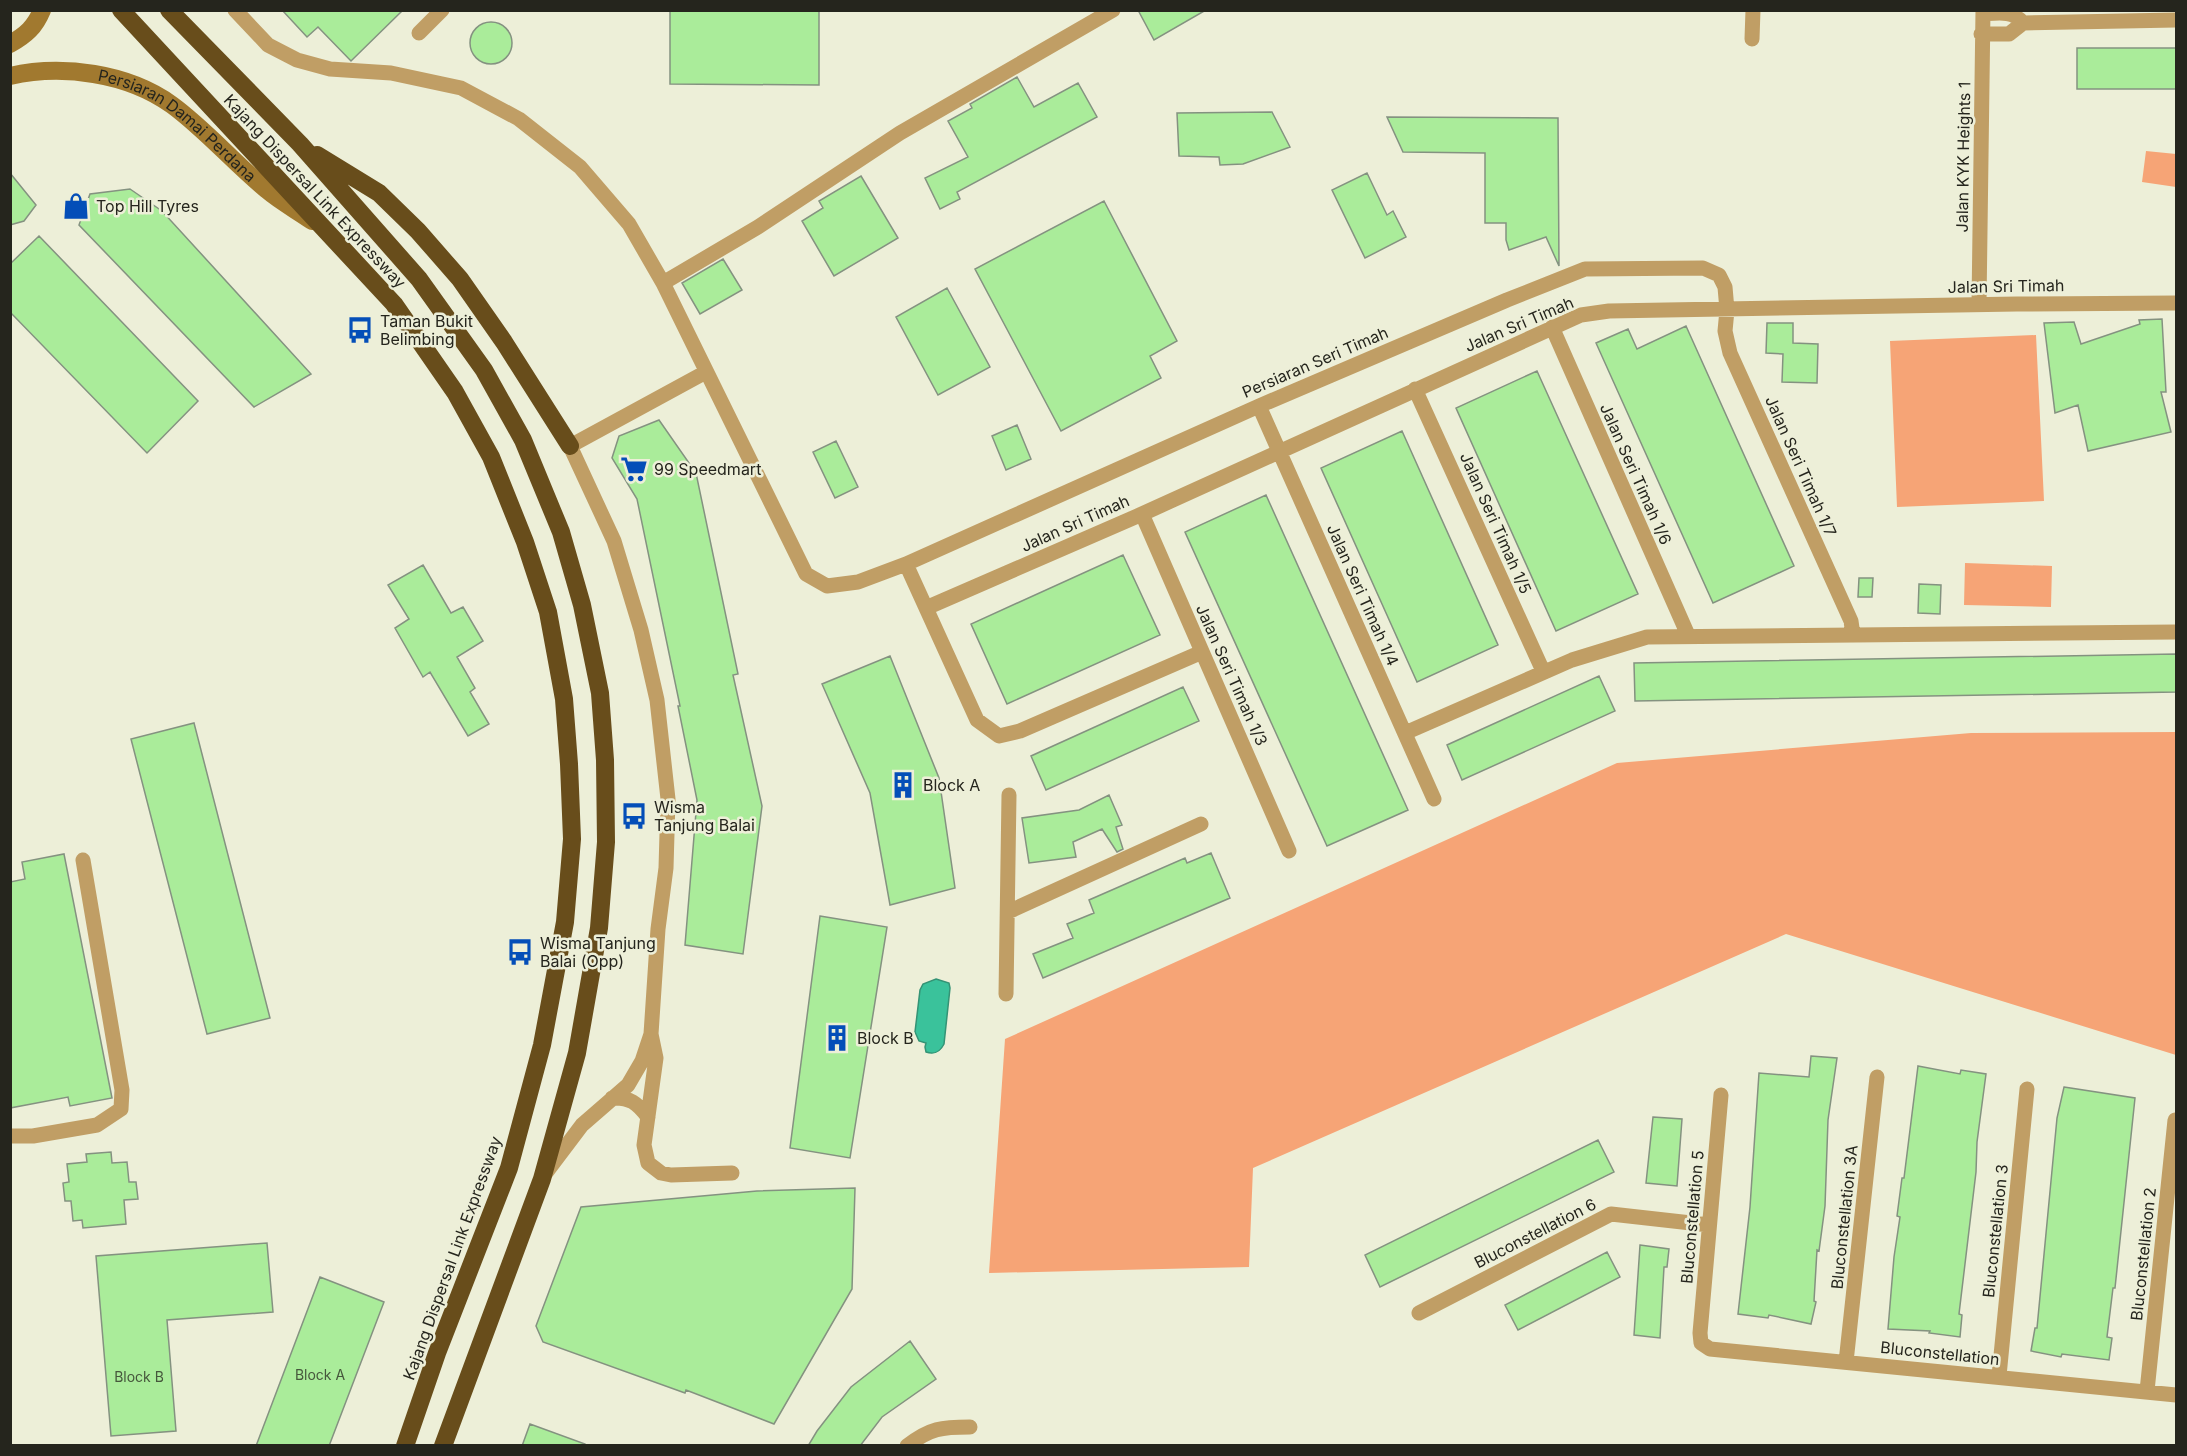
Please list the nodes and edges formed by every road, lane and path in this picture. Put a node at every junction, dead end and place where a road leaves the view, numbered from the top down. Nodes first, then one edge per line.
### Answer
1 (42, 10) edge
2 (121, 10) edge
3 (169, 10) edge
4 (235, 10) edge
5 (442, 10) edge
6 (1113, 10) edge
7 (1753, 10) edge
8 (1983, 12) edge
9 (2023, 17) edge
10 (2176, 20) edge
11 (419, 33) dead end
12 (1981, 34) junction
13 (1752, 39) dead end
14 (10, 44) edge
15 (10, 76) edge
16 (300, 144) junction
17 (326, 231) junction
18 (663, 283) junction
19 (2176, 303) edge
20 (1979, 304) junction
21 (1727, 309) junction
22 (1552, 327) junction
23 (706, 372) junction
24 (1415, 389) junction
25 (1259, 406) junction
26 (570, 446) junction
27 (1280, 452) junction
28 (1142, 514) junction
29 (906, 564) junction
30 (926, 608) junction
31 (2176, 632) edge
32 (1688, 635) junction
33 (1853, 635) junction
34 (1202, 652) junction
35 (1544, 671) junction
36 (1405, 733) junction
37 (1009, 795) dead end
38 (1434, 799) dead end
39 (1201, 824) dead end
40 (1289, 851) dead end
41 (83, 860) dead end
42 (1008, 912) junction
43 (1005, 994) dead end
44 (651, 1034) junction
45 (1877, 1077) dead end
46 (2027, 1089) dead end
47 (1720, 1095) dead end
48 (612, 1098) junction
49 (648, 1117) junction
50 (2175, 1120) edge
51 (10, 1136) edge
52 (732, 1173) dead end
53 (542, 1179) junction
54 (1709, 1225) junction
55 (1419, 1313) dead end
56 (1701, 1343) joint
57 (1846, 1362) junction
58 (1999, 1376) junction
59 (2146, 1391) junction
60 (2176, 1395) edge
61 (970, 1427) dead end
62 (405, 1446) edge
63 (443, 1446) edge
64 (907, 1446) edge

1 - 14 main road
2 - 17 highway, Kajang Dispersal Link Expressway
3 - 16 highway, Kajang Dispersal Link Expressway
4 - 18 street, Persiaran Seri Timah
5 - 11 street
6 - 18 street
7 - 13 street
8 - 9 street
8 - 12 street, Jalan KYK Heights 1
9 - 10 street
9 - 12 street
12 - 20 street, Jalan KYK Heights 1
15 - 17 main road, Persiaran Damai Perdana
16 - 26 highway
16 - 53 highway, Kajang Dispersal Link Expressway
17 - 62 highway, Kajang Dispersal Link Expressway
18 - 23 street, Persiaran Seri Timah
19 - 20 street, Jalan Sri Timah
20 - 21 street, Jalan Sri Timah
21 - 22 street, Jalan Sri Timah
21 - 25 street, Persiaran Seri Timah
21 - 33 street, Jalan Seri Timah 1/7
22 - 24 street, Jalan Sri Timah
22 - 32 street, Jalan Seri Timah 1/6
23 - 26 street
23 - 29 street, Persiaran Seri Timah
24 - 27 street, Jalan Sri Timah
24 - 35 street, Jalan Seri Timah 1/5
25 - 27 street, Jalan Seri Timah 1/4
25 - 29 street, Persiaran Seri Timah
26 - 44 street
27 - 28 street, Jalan Sri Timah
27 - 36 street, Jalan Seri Timah 1/4
28 - 30 street, Jalan Sri Timah
28 - 34 street, Jalan Seri Timah 1/3
29 - 30 street
30 - 34 street
31 - 33 street
32 - 33 street
32 - 35 street
34 - 40 street, Jalan Seri Timah 1/3
35 - 36 street
36 - 38 street, Jalan Seri Timah 1/4
37 - 42 street
39 - 42 street
41 - 51 street
42 - 43 street
44 - 48 street
44 - 49 street
45 - 57 street, Bluconstellation 3A
46 - 58 street, Bluconstellation 3
47 - 54 street, Bluconstellation 5
48 - 49 street
48 - 53 street
49 - 52 street
50 - 59 street, Bluconstellation 2
53 - 63 highway, Kajang Dispersal Link Expressway
54 - 55 street, Bluconstellation 6
54 - 56 street, Bluconstellation 5
56 - 57 street, Bluconstellation
57 - 58 street, Bluconstellation
58 - 59 street, Bluconstellation
59 - 60 street, Bluconstellation
61 - 64 street

